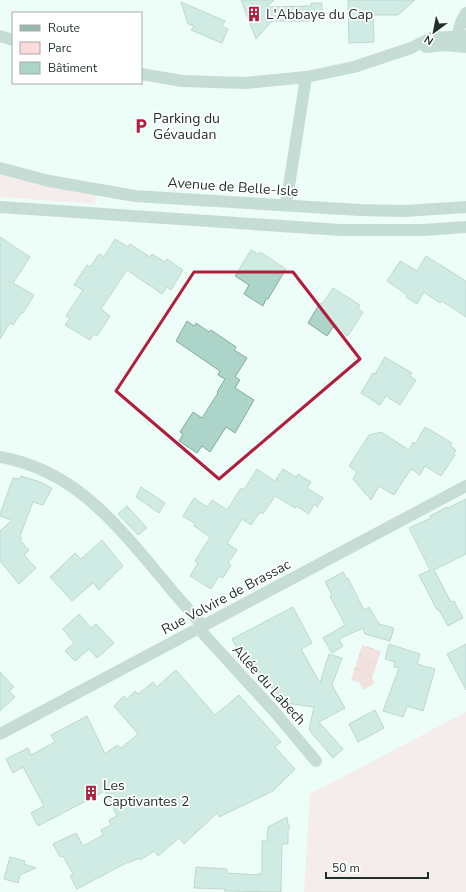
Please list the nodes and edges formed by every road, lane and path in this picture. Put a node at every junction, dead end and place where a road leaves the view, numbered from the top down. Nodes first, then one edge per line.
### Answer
1 (466, 13) edge
2 (0, 36) edge
3 (462, 36) edge
4 (12, 40) edge
5 (466, 47) edge
6 (410, 48) junction
7 (142, 74) edge
8 (306, 77) junction
9 (0, 168) edge
10 (286, 205) junction
11 (0, 207) edge
12 (466, 207) edge
13 (466, 227) edge
14 (0, 457) edge
15 (466, 486) edge
16 (201, 628) junction
17 (0, 734) edge
18 (316, 761) dead end

1 - 3 street
2 - 4 street
3 - 6 street
5 - 6 street
6 - 8 street
7 - 8 street
8 - 10 street
9 - 10 street, Avenue de Belle-Isle
10 - 12 street, Avenue de Belle-Isle
11 - 13 street
14 - 16 street, Allée du Labech
15 - 16 street, Rue Volvire de Brassac
16 - 17 street, Rue Volvire de Brassac
16 - 18 street, Allée du Labech

